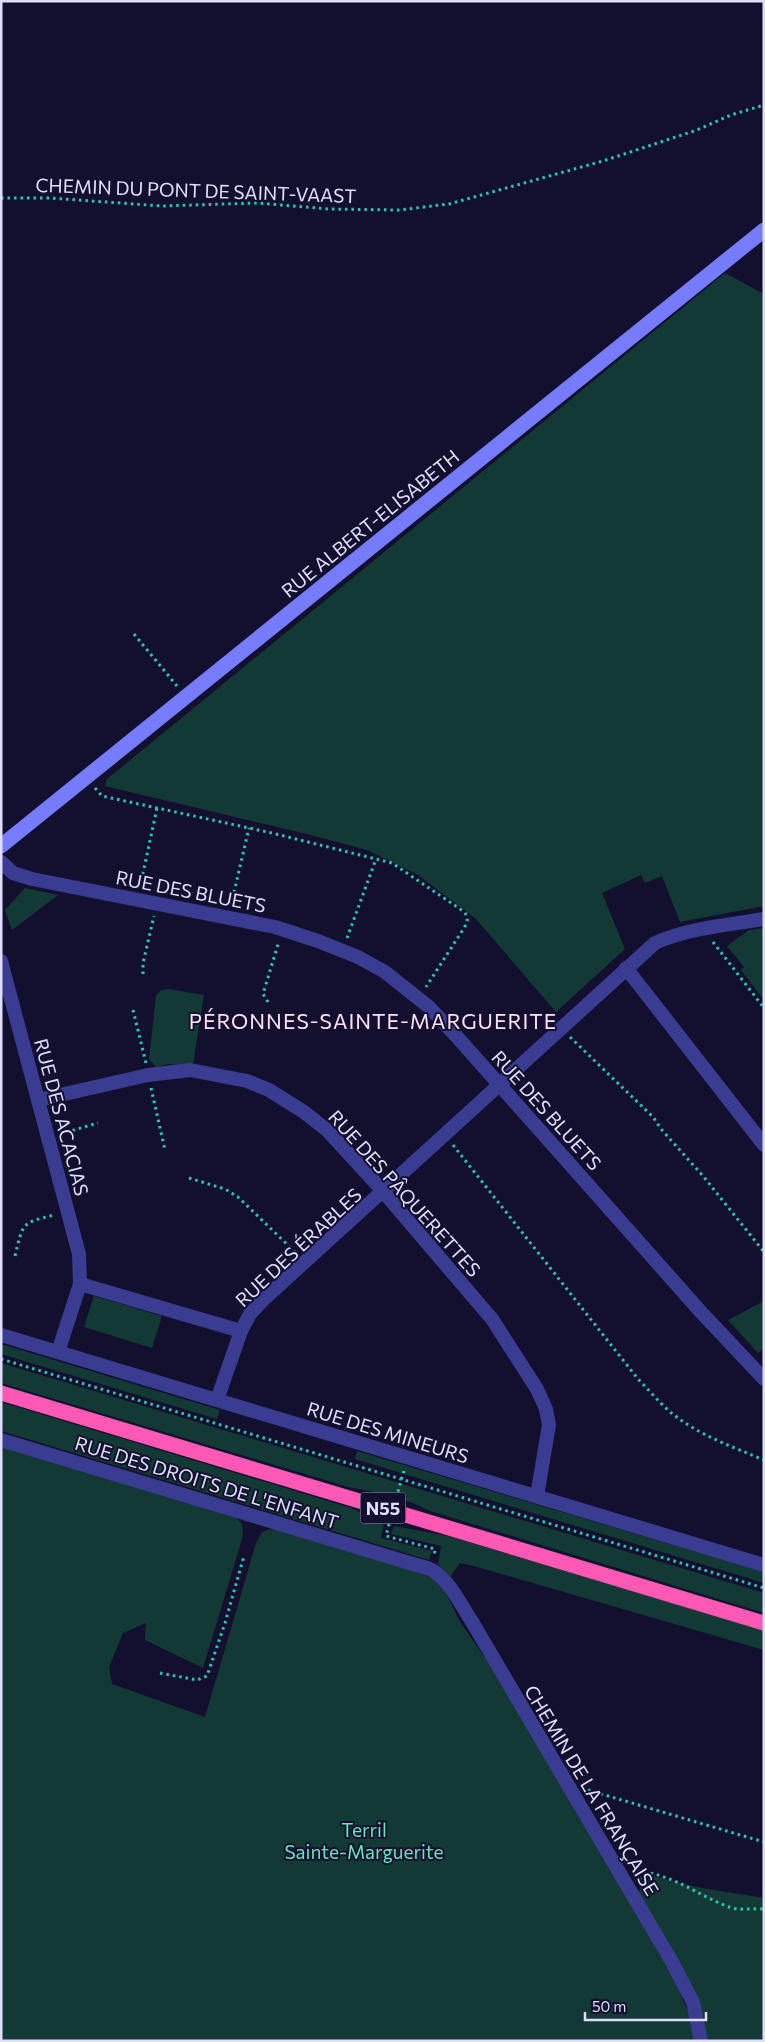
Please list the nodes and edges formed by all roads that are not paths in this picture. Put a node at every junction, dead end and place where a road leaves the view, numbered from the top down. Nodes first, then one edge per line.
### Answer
1 (764, 230) edge
2 (1, 846) edge
3 (1, 862) edge
4 (764, 919) edge
5 (1, 961) edge
6 (626, 968) junction
7 (499, 1084) junction
8 (38, 1100) junction
9 (764, 1144) edge
10 (383, 1192) junction
11 (80, 1284) junction
12 (241, 1331) junction
13 (1, 1335) edge
14 (58, 1352) junction
15 (764, 1379) edge
16 (1, 1394) edge
17 (217, 1400) junction
18 (1, 1440) edge
19 (537, 1496) junction
20 (764, 1565) edge
21 (431, 1570) joint
22 (764, 1623) edge
23 (701, 2041) edge

1 - 2 street, RUE ALBERT-ELISABETH
3 - 7 street, RUE DES BLUETS
4 - 6 street, RUE DES ÉRABLES
5 - 8 street, RUE DES ACACIAS
6 - 7 street, RUE DES ÉRABLES
6 - 9 street
7 - 10 street, RUE DES ÉRABLES
7 - 15 street, RUE DES BLUETS
8 - 10 street, RUE DES PÂQUERETTES
8 - 11 street, RUE DES ACACIAS
10 - 12 street, RUE DES ÉRABLES
10 - 19 street, RUE DES PÂQUERETTES
11 - 12 street
11 - 14 street, RUE DES ACACIAS
12 - 17 street, RUE DES ÉRABLES
13 - 14 street, RUE DES MINEURS
14 - 17 street, RUE DES MINEURS
16 - 22 highway, N55
17 - 19 street, RUE DES MINEURS
18 - 21 street, RUE DES DROITS DE L'ENFANT
19 - 20 street, RUE DES MINEURS
21 - 23 street, CHEMIN DE LA FRANÇAISE

